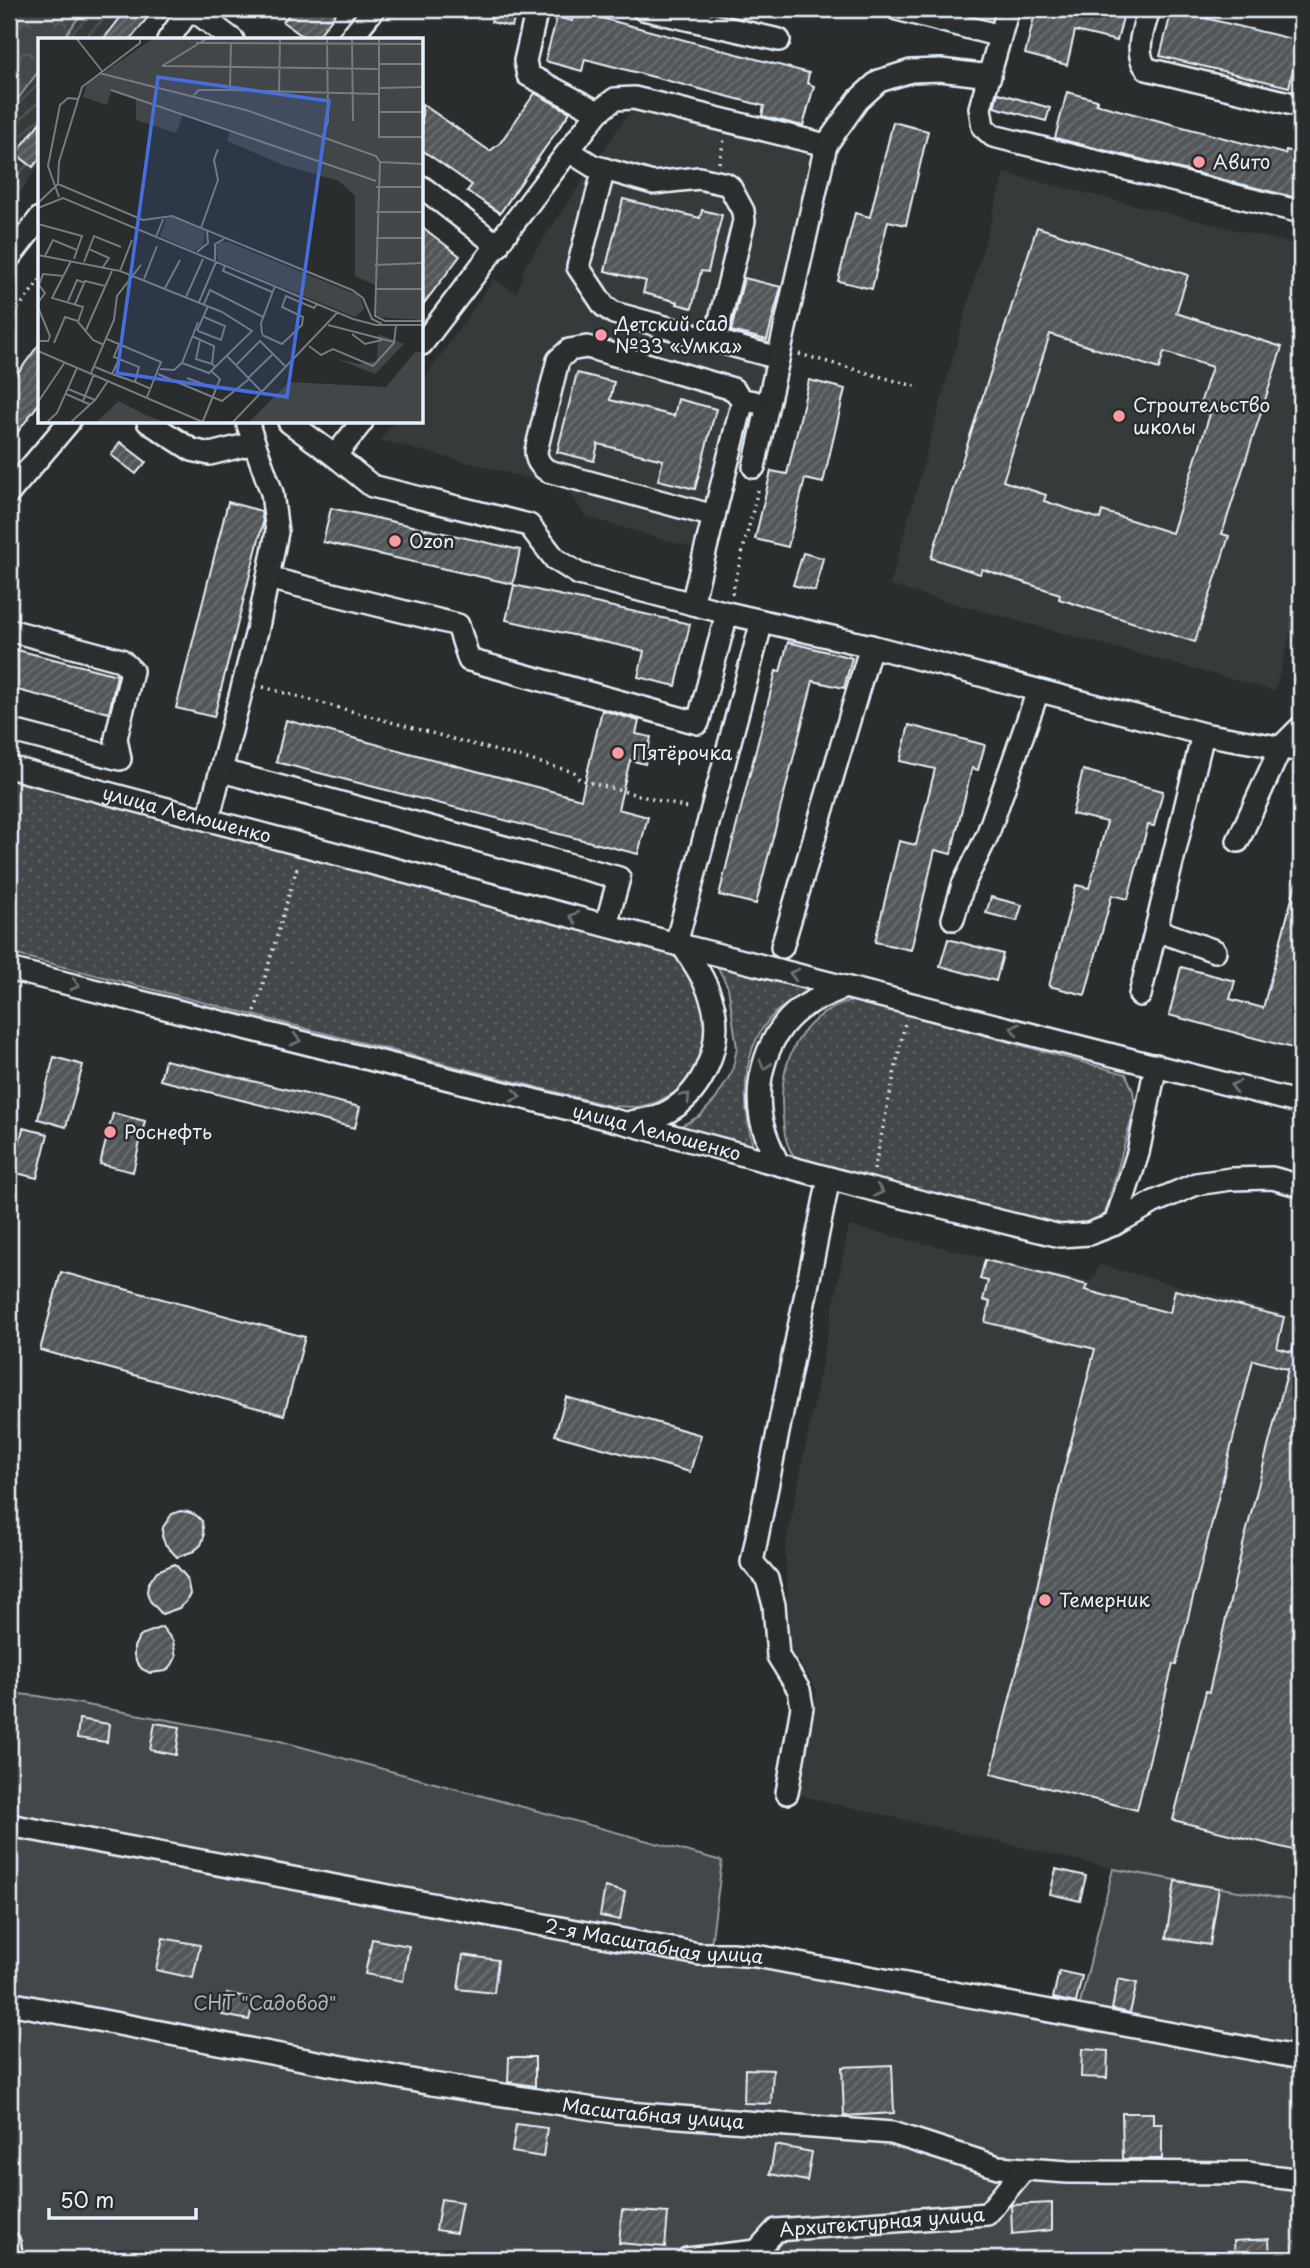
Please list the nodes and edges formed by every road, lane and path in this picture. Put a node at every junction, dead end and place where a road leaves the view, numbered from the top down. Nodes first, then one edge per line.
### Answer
1 (191, 9) edge
2 (374, 9) edge
3 (537, 9) edge
4 (643, 9) edge
5 (897, 9) edge
6 (1008, 9) edge
7 (1149, 9) edge
8 (1000, 36) junction
9 (169, 38) edge
10 (230, 38) edge
11 (351, 38) edge
12 (779, 40) dead end
13 (989, 76) junction
14 (1301, 106) edge
15 (598, 112) junction
16 (728, 121) junction
17 (826, 145) junction
18 (569, 151) junction
19 (604, 169) junction
20 (715, 182) junction
21 (424, 189) edge
22 (1301, 212) edge
23 (38, 223) edge
24 (498, 246) junction
25 (9, 258) edge
26 (38, 283) edge
27 (9, 320) edge
28 (715, 340) junction
29 (424, 341) edge
30 (779, 353) junction
31 (918, 387) dead end
32 (743, 400) junction
33 (768, 405) junction
34 (67, 424) edge
35 (151, 424) edge
36 (249, 424) edge
37 (292, 424) edge
38 (360, 424) edge
39 (254, 443) junction
40 (335, 456) junction
41 (754, 467) joint
42 (9, 493) edge
43 (714, 516) junction
44 (268, 578) junction
45 (730, 603) junction
46 (692, 604) junction
47 (762, 621) junction
48 (9, 630) edge
49 (871, 646) junction
50 (244, 682) junction
51 (1038, 691) junction
52 (1301, 727) edge
53 (9, 730) edge
54 (1203, 734) junction
55 (1291, 749) edge
56 (120, 759) junction
57 (9, 766) edge
58 (222, 771) junction
59 (111, 794) junction
60 (710, 814) junction
61 (208, 820) junction
62 (1238, 841) dead end
63 (303, 845) junction
64 (953, 919) dead end
65 (606, 925) junction
66 (1156, 930) junction
67 (679, 944) junction
68 (782, 947) dead end
69 (1215, 951) dead end
70 (9, 969) edge
71 (844, 987) junction
72 (1140, 995) dead end
73 (909, 1003) junction
74 (250, 1029) junction
75 (1156, 1065) junction
76 (1301, 1103) edge
77 (625, 1123) junction
78 (778, 1164) junction
79 (829, 1178) junction
80 (1301, 1186) edge
81 (870, 1189) junction
82 (1115, 1224) junction
83 (787, 1793) dead end
84 (9, 1825) edge
85 (9, 2003) edge
86 (1301, 2058) edge
87 (1024, 2169) junction
88 (1301, 2180) edge
89 (9, 2243) edge
90 (758, 2255) edge
91 (12, 2259) edge
92 (687, 2259) edge

1 - 9 street
1 - 10 street
2 - 11 street
3 - 15 street
4 - 12 street
5 - 8 street
6 - 8 street
7 - 14 street
8 - 13 street
13 - 17 street
13 - 22 street
15 - 16 street
15 - 18 street
16 - 17 street
16 - 20 path
17 - 30 street
18 - 19 street
18 - 24 street
19 - 20 street
19 - 28 street
20 - 28 street
21 - 24 street
23 - 25 street
24 - 29 street
26 - 27 path
28 - 30 street
30 - 31 path
30 - 33 street
32 - 33 street
32 - 43 street
32 - 43 street
33 - 41 street
34 - 42 street
35 - 39 street
36 - 39 street
37 - 40 street
38 - 40 street
39 - 44 street
40 - 46 street
41 - 45 path
43 - 46 street
44 - 45 street
44 - 50 street
45 - 46 street
45 - 47 street
47 - 49 street
47 - 60 street
48 - 56 street
49 - 51 street
49 - 68 street
50 - 58 street
50 - 60 path
51 - 54 street
51 - 64 street
52 - 55 street
53 - 56 street
54 - 55 street
54 - 66 street
55 - 62 street
56 - 59 street
57 - 59 street, улица Лелюшенко
58 - 61 street
58 - 65 street
59 - 61 street, улица Лелюшенко
60 - 67 street
61 - 63 street, улица Лелюшенко
65 -> 63 street, улица Лелюшенко
63 - 74 path
65 - 67 street, улица Лелюшенко
66 - 69 street
66 - 72 street
71 -> 67 street, улица Лелюшенко
77 -> 67 street
70 -> 74 street, улица Лелюшенко
71 - 73 street, улица Лелюшенко
71 -> 78 street
75 -> 73 street, улица Лелюшенко
73 - 81 path
74 -> 77 street, улица Лелюшенко
76 -> 75 street, улица Лелюшенко
75 - 82 street
77 - 78 street, улица Лелюшенко
78 - 79 street, улица Лелюшенко
79 - 81 street, улица Лелюшенко
79 - 83 street
80 - 82 street, улица Лелюшенко
81 -> 82 street, улица Лелюшенко
84 - 86 street, 2-я Масштабная улица
85 - 87 street, Масштабная улица
87 - 88 street, Масштабная улица
87 - 90 street, Архитектурная улица
89 - 91 street
90 - 92 street, Архитектурная улица

